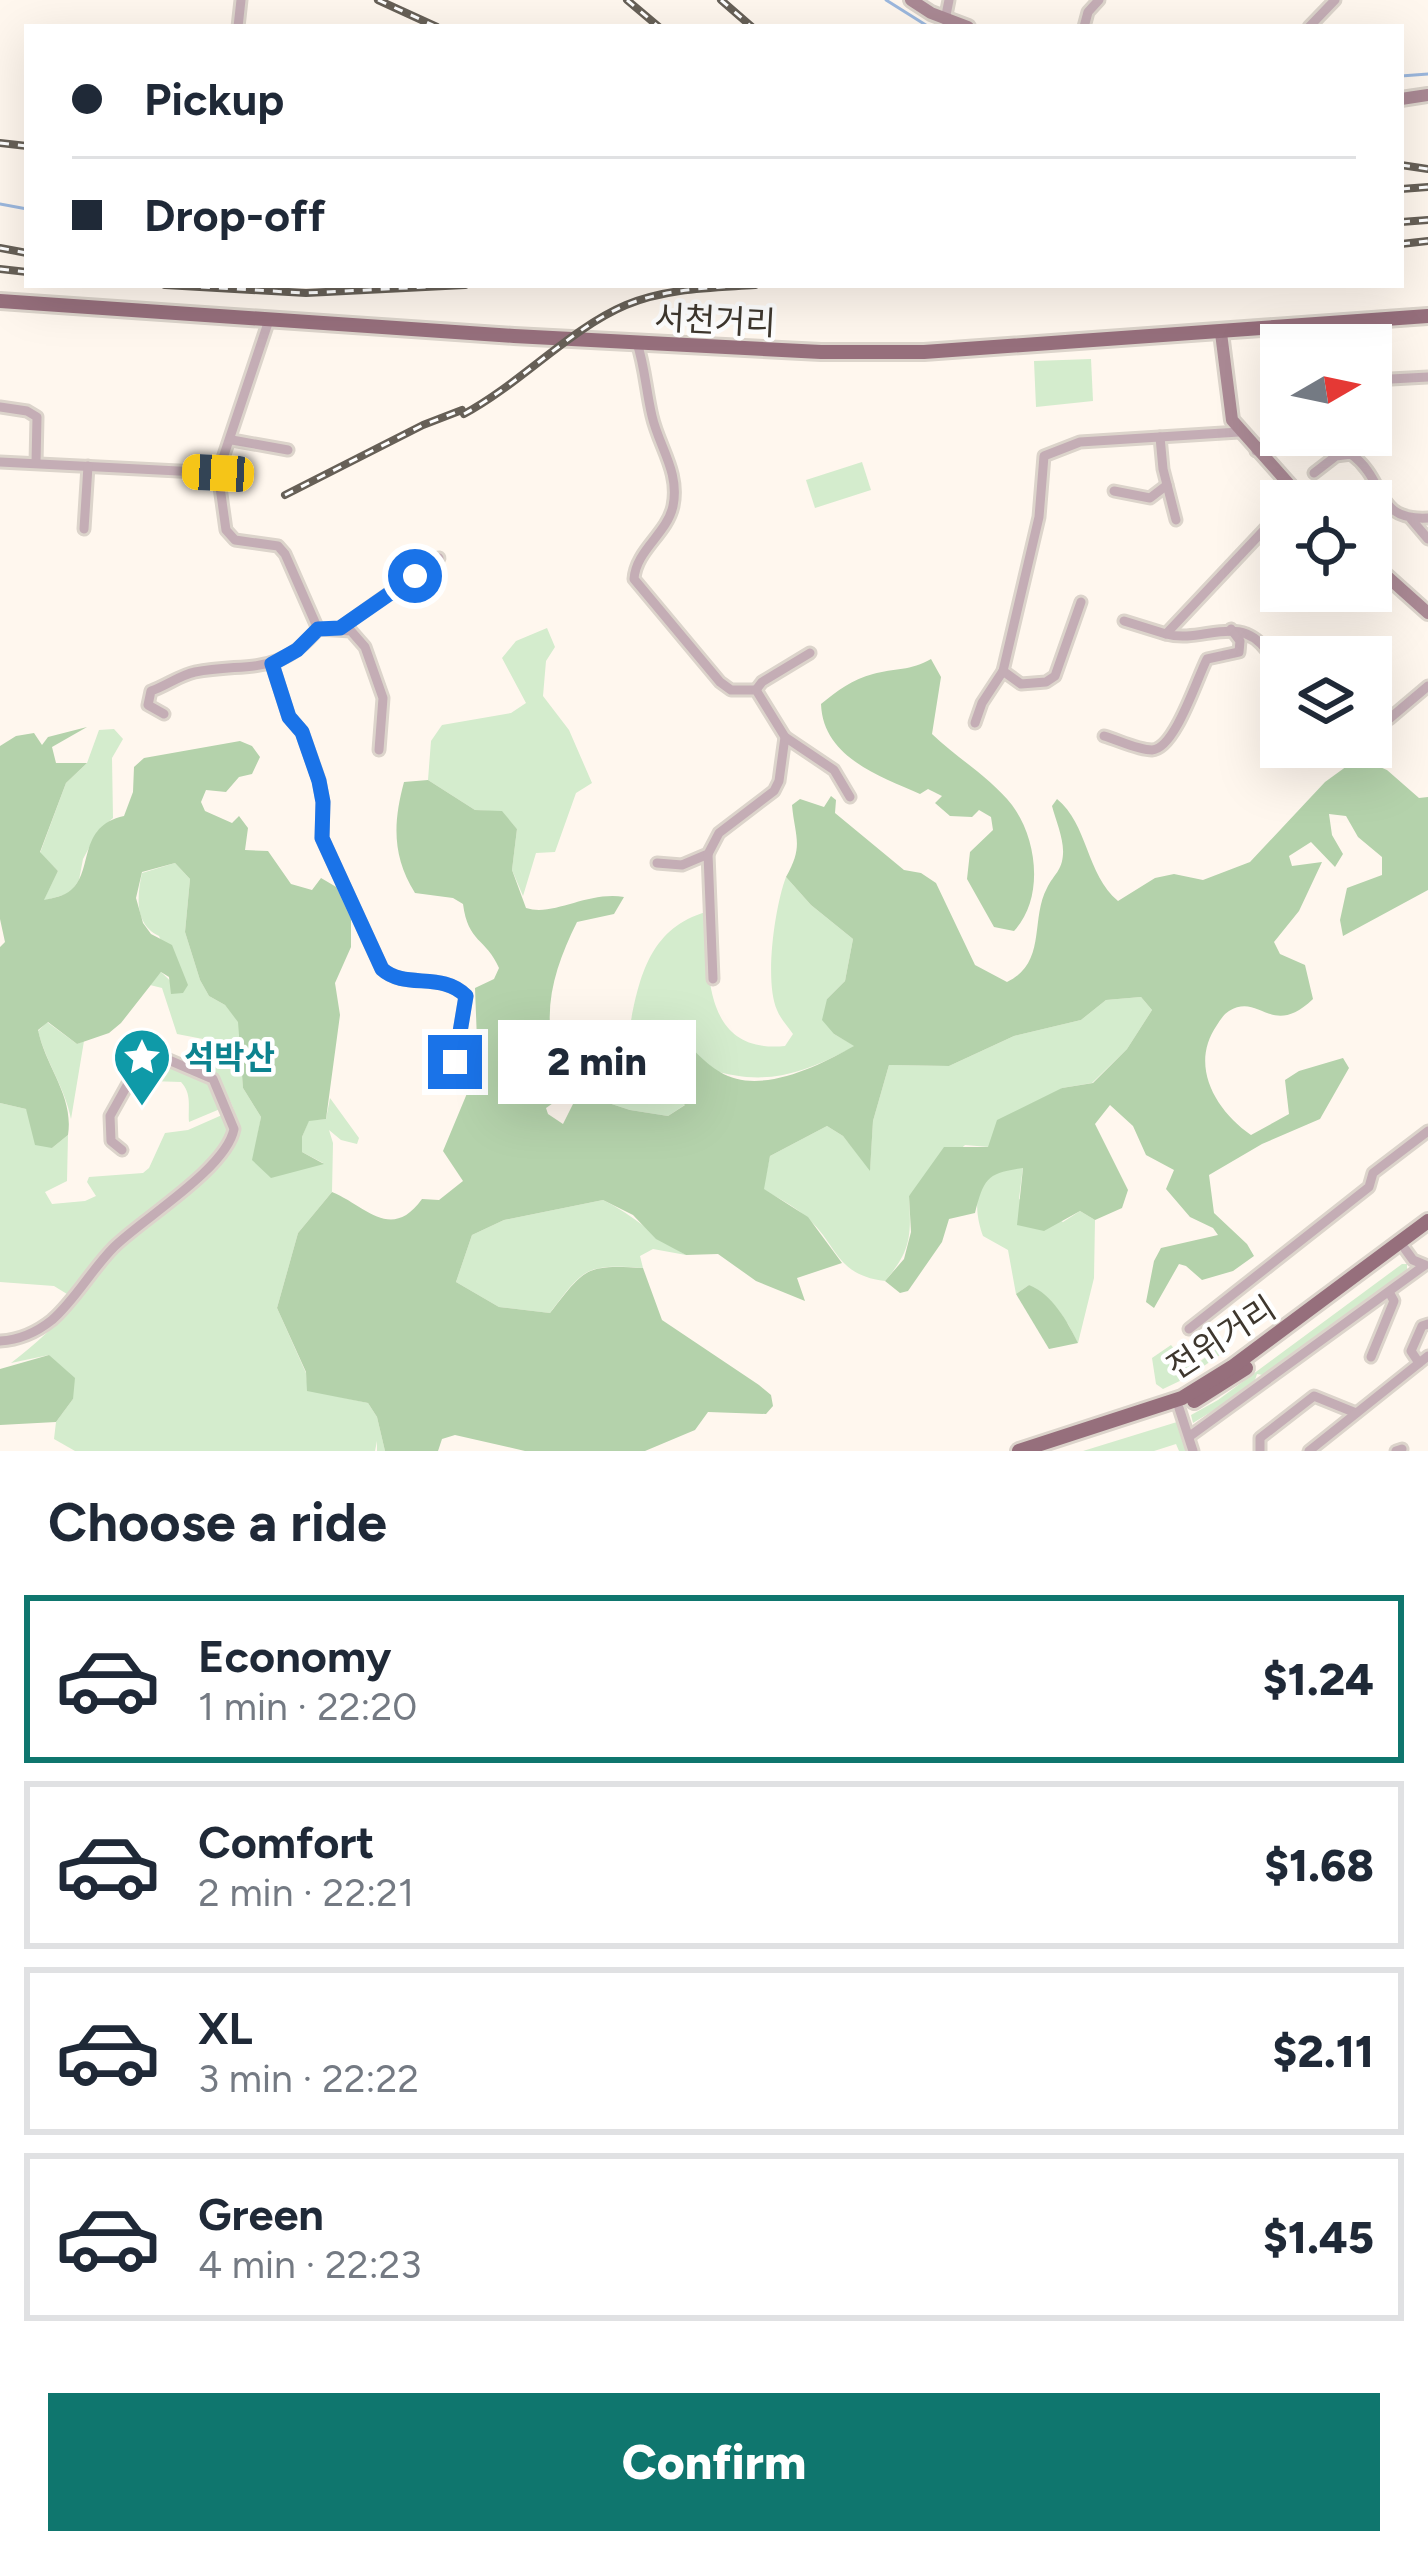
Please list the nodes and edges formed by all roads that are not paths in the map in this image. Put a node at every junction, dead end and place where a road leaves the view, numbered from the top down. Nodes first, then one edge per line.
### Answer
1 (911, 0) edge
2 (950, 0) edge
3 (1335, 0) edge
4 (945, 20) junction
5 (958, 24) edge
6 (1312, 24) edge
7 (0, 301) edge
8 (1428, 316) edge
9 (269, 320) junction
10 (1222, 333) junction
11 (637, 343) junction
12 (1428, 377) edge
13 (1392, 379) edge
14 (0, 407) edge
15 (1239, 432) junction
16 (1160, 437) junction
17 (232, 440) junction
18 (1260, 447) edge
19 (288, 450) dead end
20 (1256, 451) junction
21 (0, 462) edge
22 (37, 463) junction
23 (88, 466) junction
24 (218, 473) junction
25 (1314, 473) dead end
26 (1281, 480) edge
27 (1167, 485) junction
28 (1114, 491) dead end
29 (1428, 518) edge
30 (1411, 519) junction
31 (1176, 520) dead end
32 (84, 529) dead end
33 (1260, 534) edge
34 (1428, 539) edge
35 (440, 558) dead end
36 (1392, 581) edge
37 (1081, 602) dead end
38 (1428, 613) edge
39 (1124, 621) dead end
40 (340, 628) junction
41 (318, 629) junction
42 (1232, 629) junction
43 (1166, 634) junction
44 (1260, 642) edge
45 (810, 652) dead end
46 (272, 664) junction
47 (1003, 671) junction
48 (1428, 686) edge
49 (756, 690) junction
50 (164, 714) dead end
51 (1392, 716) edge
52 (975, 723) dead end
53 (1104, 736) dead end
54 (785, 737) junction
55 (379, 750) dead end
56 (850, 796) dead end
57 (708, 854) junction
58 (657, 863) dead end
59 (713, 979) dead end
60 (455, 1062) dead end
61 (1428, 1131) edge
62 (122, 1150) dead end
63 (1428, 1221) edge
64 (1428, 1232) edge
65 (1405, 1249) junction
66 (1427, 1265) edge
67 (1389, 1292) junction
68 (1428, 1324) edge
69 (1189, 1329) dead end
70 (0, 1341) edge
71 (1371, 1357) dead end
72 (1423, 1360) edge
73 (1180, 1408) junction
74 (1357, 1413) junction
75 (1190, 1436) junction
76 (1019, 1451) edge
77 (1041, 1451) edge
78 (1193, 1451) edge
79 (1260, 1451) edge
80 (1309, 1451) edge

1 - 4 street
2 - 4 street
3 - 6 street
4 - 5 street
7 - 9 main road, 서천거리
8 - 10 main road, 서천거리
9 - 11 main road, 서천거리
9 - 17 street
10 - 11 main road, 서천거리
10 - 15 street
11 - 49 street
12 - 13 street
14 - 22 street
15 - 16 street
15 - 20 street
16 - 27 street
16 - 47 street
17 - 19 street
17 - 24 street
18 - 20 street
20 - 26 street
21 - 22 street
22 - 23 street
23 - 24 street
23 - 32 street
24 - 41 street
25 - 30 street
27 - 28 street
27 - 31 street
29 - 30 street
30 - 34 street
33 - 43 street
35 - 40 street
36 - 38 street
37 - 47 street
39 - 43 street
40 - 41 street
40 - 55 street
41 - 46 street
42 - 43 street
42 - 44 street
42 - 53 street
45 - 49 street
46 - 50 street
46 - 60 street
47 - 52 street
48 - 51 street
49 - 54 street
54 - 56 street
54 - 57 street
57 - 58 street
57 - 59 street
61 - 69 street
62 - 70 street
63 - 76 main road, 전위거리
64 - 65 main road, 전위거리
65 - 66 street
65 - 73 main road, 전위거리
66 - 67 street
67 - 71 street
67 - 75 street
68 - 72 street
72 - 74 street
73 - 75 street
73 - 77 main road, 전위거리
74 - 79 street
74 - 80 street
75 - 78 street

